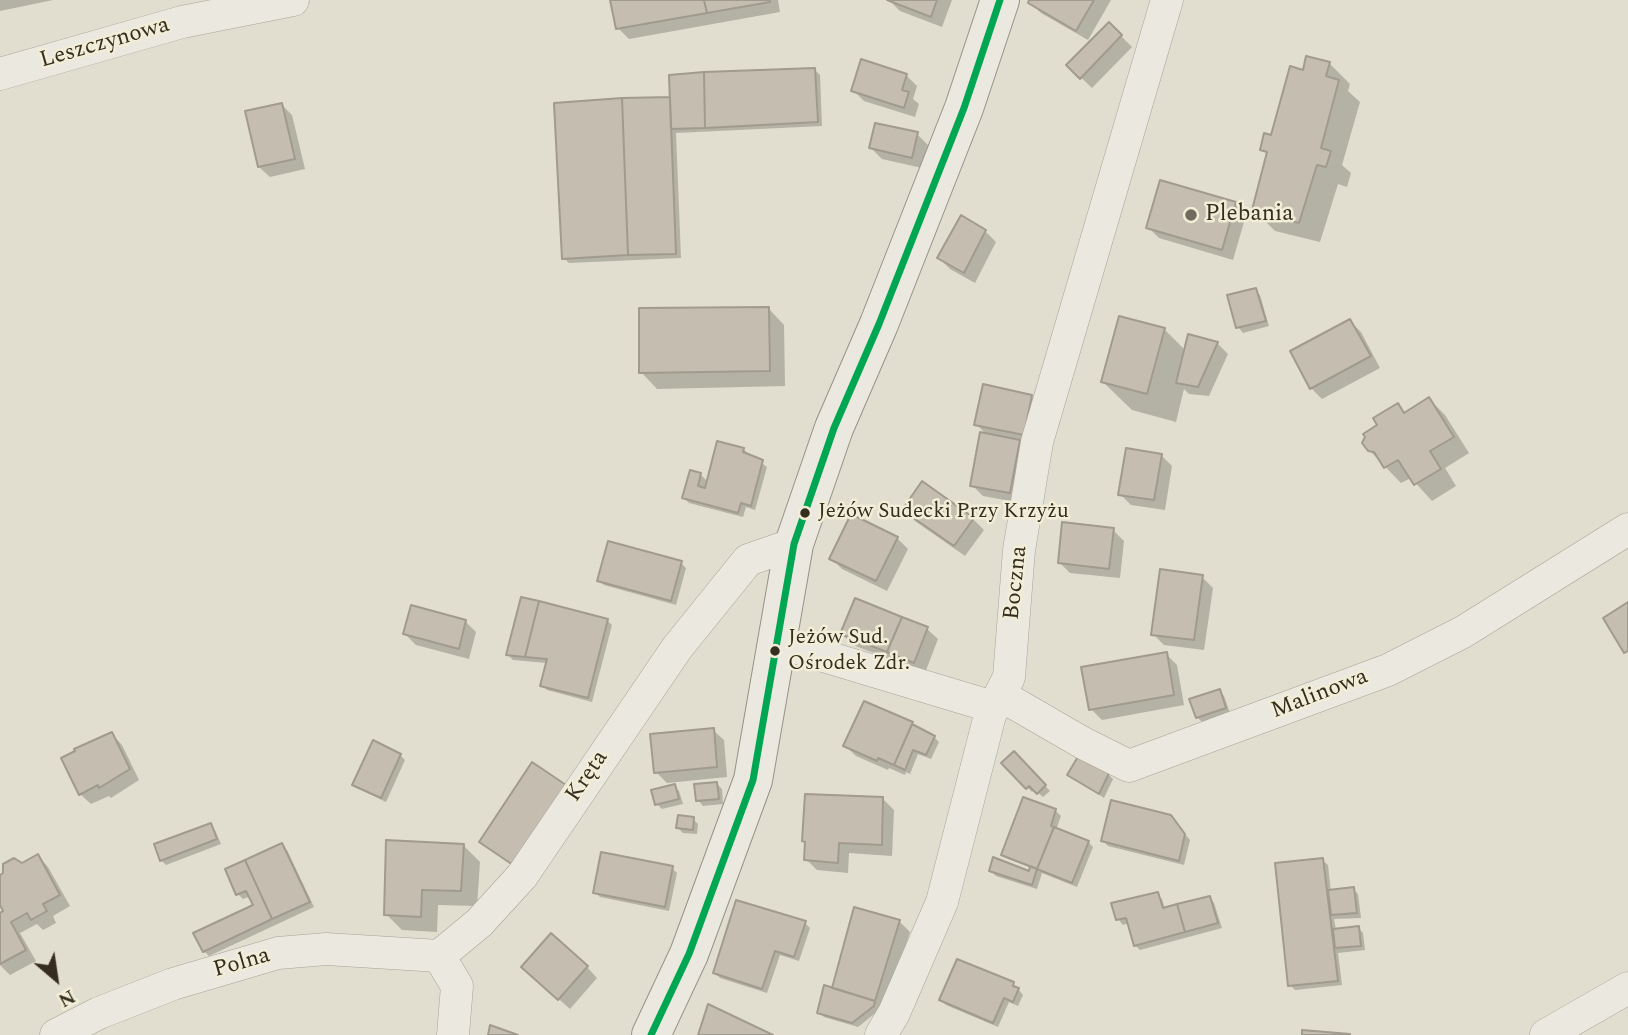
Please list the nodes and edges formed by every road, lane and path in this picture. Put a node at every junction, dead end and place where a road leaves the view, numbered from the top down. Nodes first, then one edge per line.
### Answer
1 (293, 0) edge
2 (1000, 0) edge
3 (1167, 0) edge
4 (0, 74) edge
5 (1628, 529) edge
6 (794, 544) junction
7 (777, 642) junction
8 (997, 701) junction
9 (439, 956) junction
10 (1628, 988) edge
11 (56, 1035) edge
12 (453, 1035) edge
13 (651, 1035) edge
14 (881, 1035) edge
15 (1546, 1035) edge

1 - 4 street, Leszczynowa
2 - 6 street
3 - 8 street, Boczna
5 - 8 street, Malinowa
6 - 7 street
6 - 9 street, Kręta
7 - 8 street, Malinowa
7 - 13 street
8 - 14 street, Boczna
9 - 11 street, Polna
9 - 12 street
10 - 15 street

